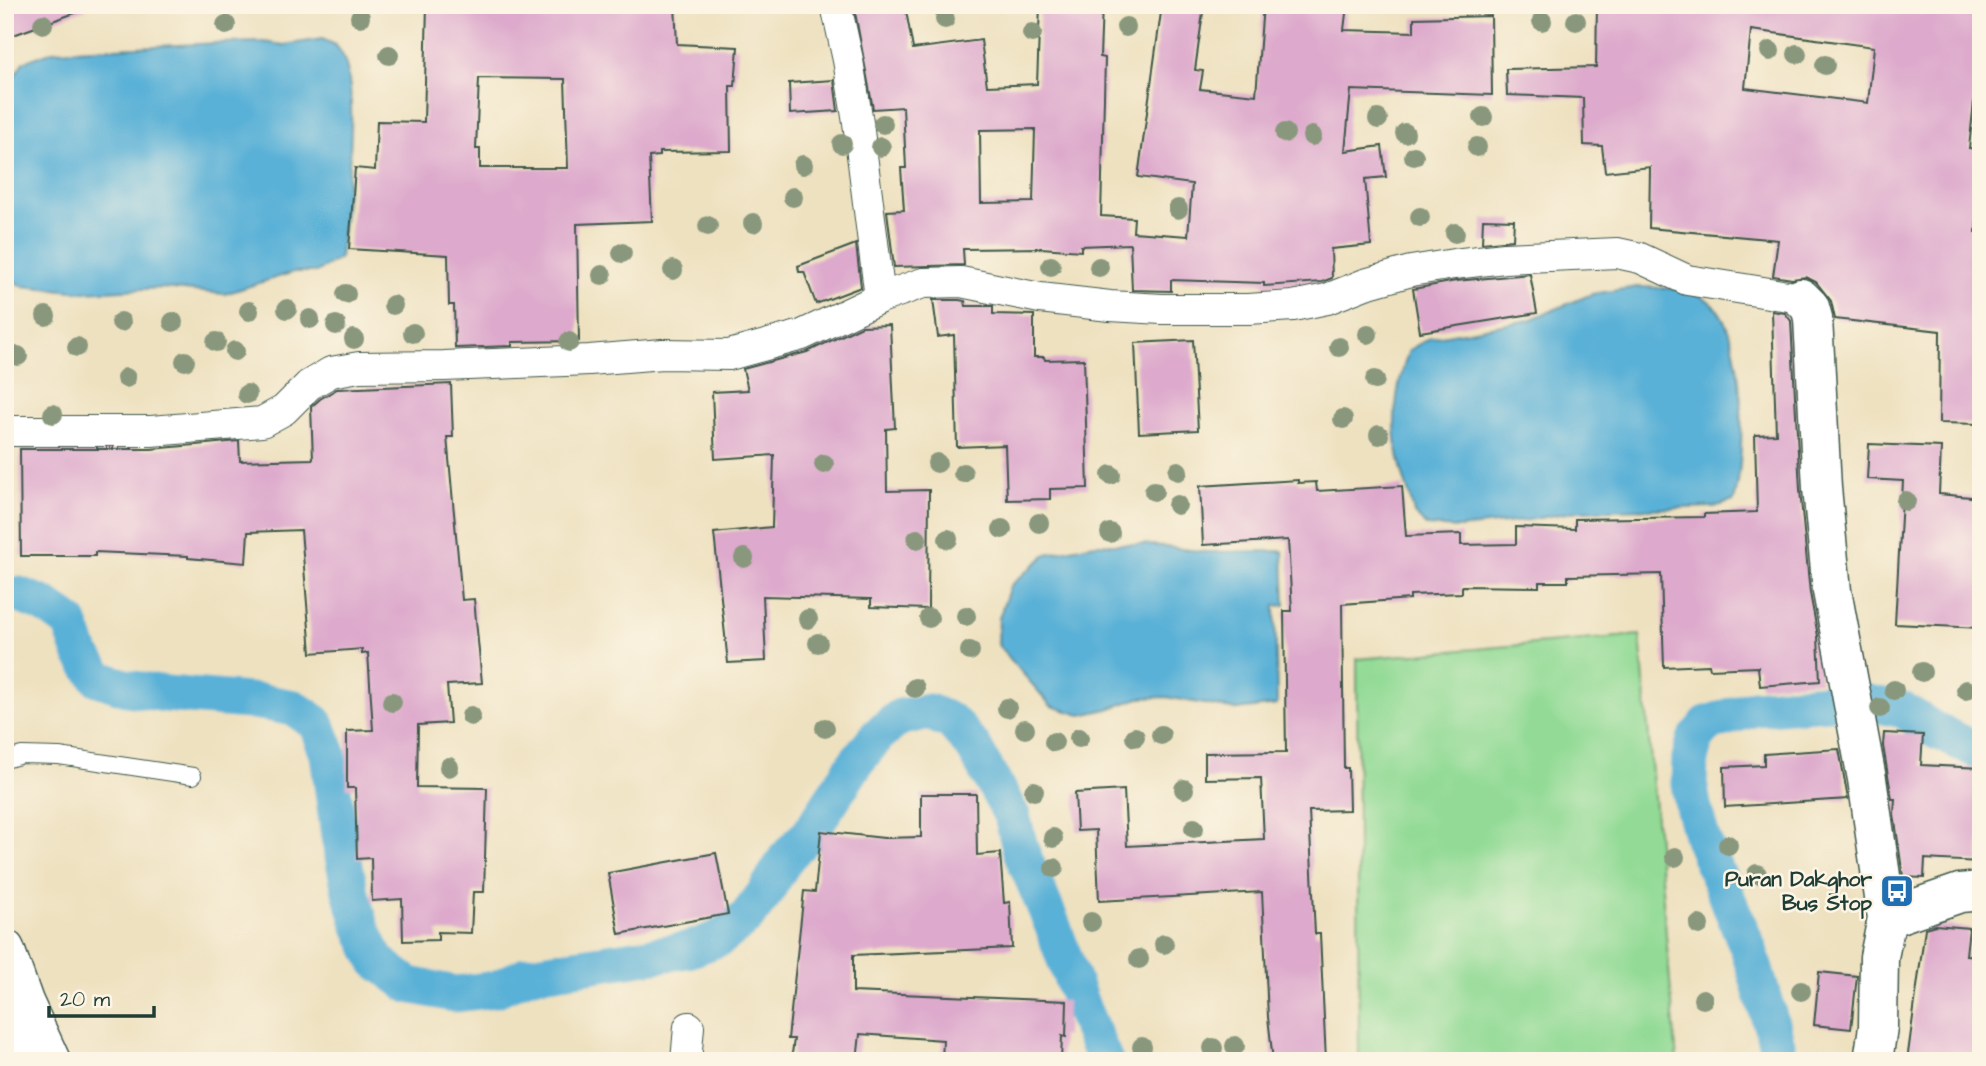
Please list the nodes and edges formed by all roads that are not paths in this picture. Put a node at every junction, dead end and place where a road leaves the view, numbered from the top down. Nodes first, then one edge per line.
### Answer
1 (836, 5) edge
2 (880, 298) junction
3 (1801, 298) joint
4 (5, 431) edge
5 (5, 760) edge
6 (193, 776) dead end
7 (1981, 891) edge
8 (1887, 918) junction
9 (5, 949) edge
10 (5, 1010) edge
11 (689, 1027) dead end
12 (25, 1061) edge
13 (51, 1061) edge
14 (686, 1061) edge
15 (1873, 1061) edge

1 - 2 street
2 - 3 street
2 - 4 street
3 - 8 main road
5 - 6 lane
7 - 8 main road
8 - 15 main road
9 - 13 main road
10 - 12 main road
11 - 14 street

